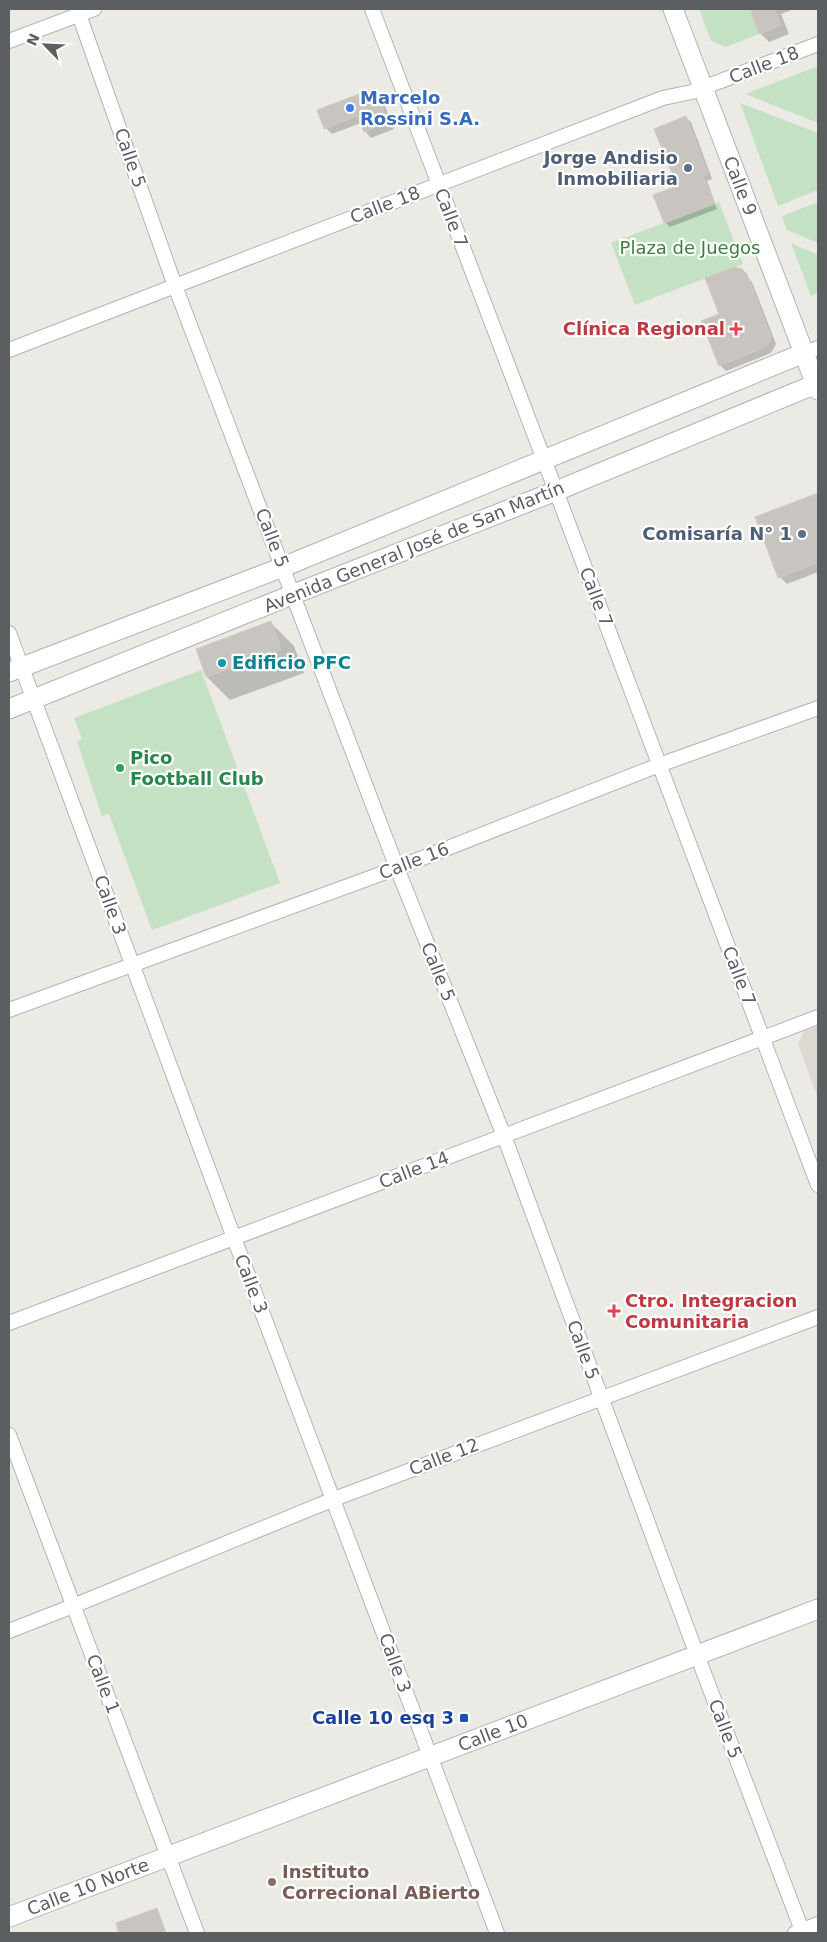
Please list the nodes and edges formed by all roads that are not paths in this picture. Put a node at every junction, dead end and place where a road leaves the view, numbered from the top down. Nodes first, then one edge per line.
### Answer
1 (94, 9) edge
2 (372, 9) edge
3 (673, 9) edge
4 (78, 12) edge
5 (9, 41) edge
6 (818, 44) edge
7 (702, 88) junction
8 (438, 185) junction
9 (175, 286) junction
10 (9, 350) edge
11 (811, 350) edge
12 (817, 385) edge
13 (543, 459) junction
14 (556, 491) junction
15 (283, 567) junction
16 (294, 594) junction
17 (9, 634) edge
18 (15, 669) edge
19 (34, 700) junction
20 (818, 708) edge
21 (9, 709) edge
22 (659, 765) junction
23 (397, 868) junction
24 (132, 965) junction
25 (9, 1010) edge
26 (818, 1017) edge
27 (762, 1038) junction
28 (504, 1136) junction
29 (818, 1185) edge
30 (234, 1238) junction
31 (818, 1317) edge
32 (9, 1323) edge
33 (601, 1399) junction
34 (9, 1435) edge
35 (334, 1499) junction
36 (73, 1606) junction
37 (818, 1608) edge
38 (9, 1631) edge
39 (696, 1655) junction
40 (430, 1757) junction
41 (168, 1856) junction
42 (9, 1916) edge
43 (818, 1924) edge
44 (800, 1932) edge
45 (197, 1933) edge
46 (497, 1933) edge

1 - 4 street
2 - 8 street, Calle 7
3 - 7 main road, Calle 9
4 - 5 street
4 - 9 street, Calle 5
6 - 7 street, Calle 18
7 - 8 street, Calle 18
7 - 11 main road, Calle 9
8 - 9 street, Calle 18
8 - 13 street, Calle 7
9 - 10 street, Calle 18
9 - 15 street, Calle 5
11 - 12 main road, Calle 9
11 - 13 main road, Avenida General José de San Martín
12 - 14 main road, Avenida General José de San Martín
13 - 14 street, Calle 7
13 - 15 main road, Avenida General José de San Martín
14 - 16 main road, Avenida General José de San Martín
14 - 22 street, Calle 7
15 - 16 street, Calle 5
15 - 18 main road, Avenida General José de San Martín
16 - 19 main road, Avenida General José de San Martín
16 - 23 street, Calle 5
17 - 18 street, Calle 3
18 - 19 street, Calle 3
19 - 21 main road, Avenida General José de San Martín
19 - 24 street, Calle 3
20 - 22 street, Calle 16
22 - 23 street, Calle 16
22 - 27 street, Calle 7
23 - 24 street, Calle 16
23 - 28 street, Calle 5
24 - 25 street, Calle 16
24 - 30 street, Calle 3
26 - 27 street, Calle 14
27 - 28 street, Calle 14
27 - 29 street, Calle 7
28 - 30 street, Calle 14
28 - 33 street, Calle 5
30 - 32 street, Calle 14
30 - 35 street, Calle 3
31 - 33 street, Calle 12
33 - 35 street, Calle 12
33 - 39 street, Calle 5
34 - 36 street, Calle 1
35 - 36 street, Calle 12
35 - 40 street, Calle 3
36 - 38 street, Calle 12
36 - 41 street, Calle 1
37 - 39 main road, Calle 10
39 - 40 main road, Calle 10
39 - 44 street, Calle 5
40 - 41 main road, Calle 10
40 - 46 street, Calle 3
41 - 42 main road, Calle 10 Norte
41 - 45 street, Calle 1
43 - 44 street

